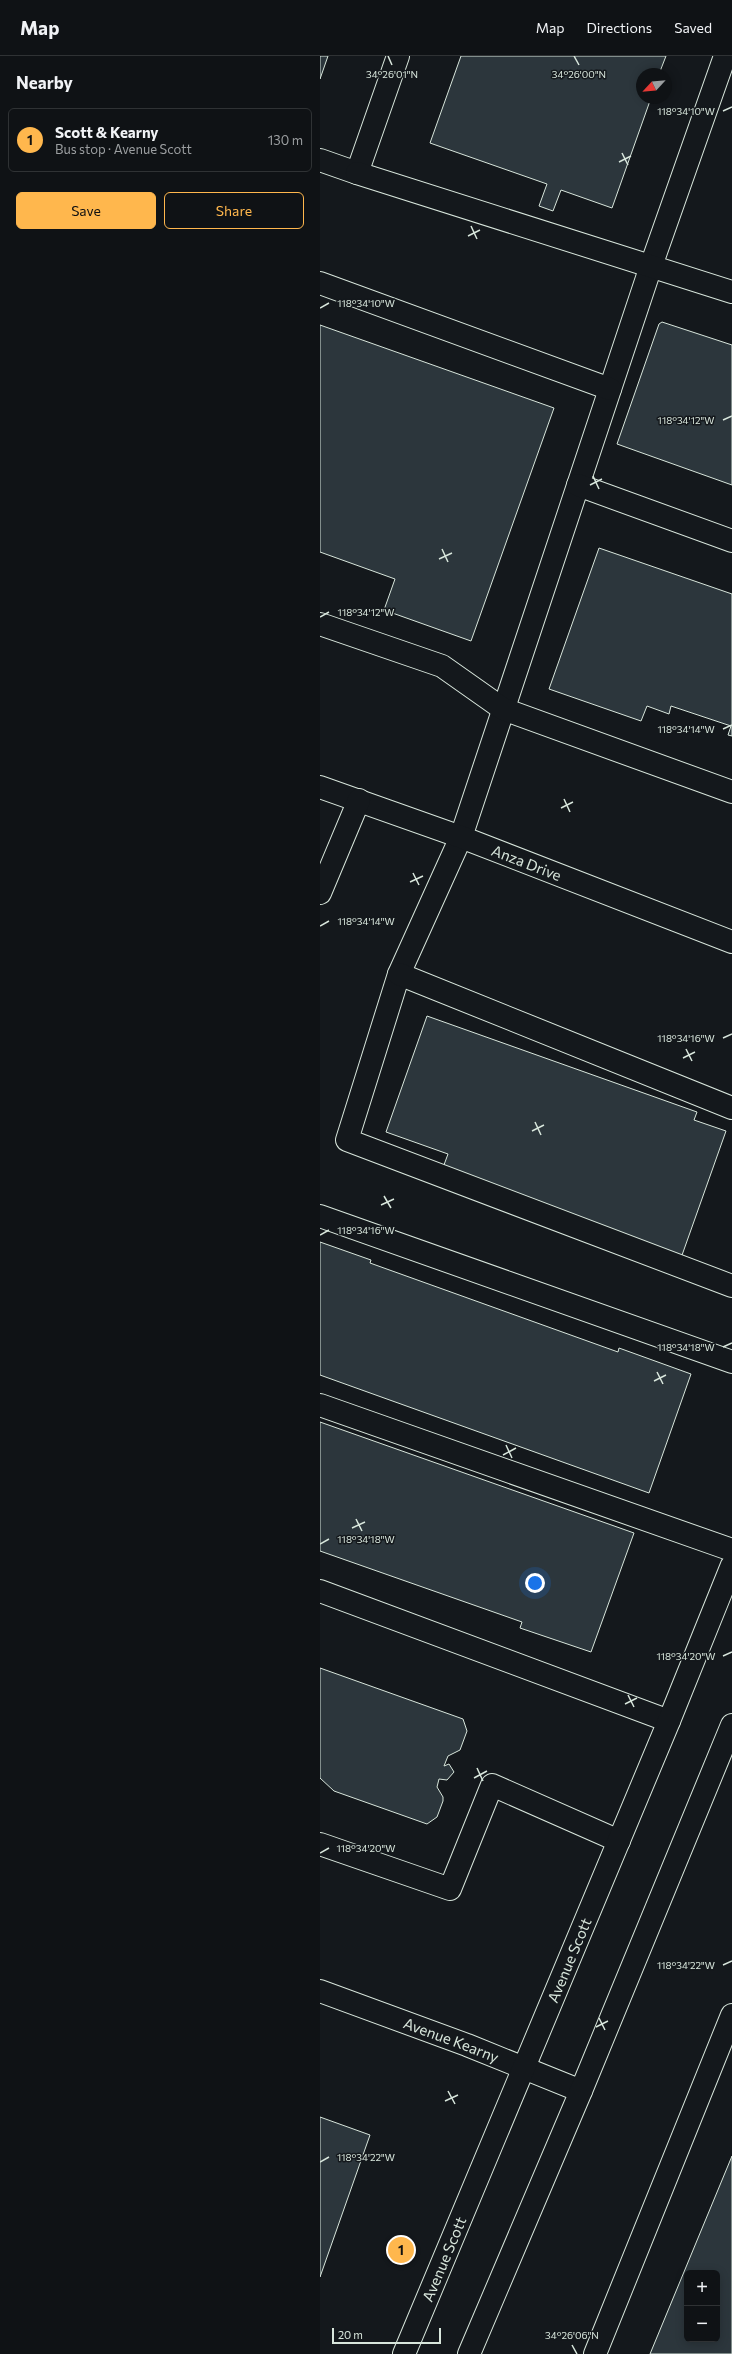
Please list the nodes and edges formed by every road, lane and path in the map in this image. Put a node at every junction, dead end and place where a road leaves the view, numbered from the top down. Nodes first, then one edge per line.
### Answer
1 (398, 56) edge
2 (724, 56) edge
3 (320, 160) edge
4 (357, 173) junction
5 (651, 266) junction
6 (320, 283) edge
7 (732, 292) edge
8 (610, 389) junction
9 (578, 485) junction
10 (732, 541) edge
11 (320, 624) edge
12 (503, 709) junction
13 (320, 787) edge
14 (732, 792) edge
15 (358, 800) junction
16 (461, 837) junction
17 (320, 893) edge
18 (732, 942) edge
19 (399, 974) junction
20 (732, 1108) edge
21 (320, 1216) edge
22 (732, 1286) edge
23 (732, 1362) edge
24 (320, 1405) edge
25 (732, 1550) edge
26 (732, 1565) edge
27 (320, 1591) edge
28 (669, 1721) junction
29 (732, 1725) edge
30 (619, 1841) junction
31 (320, 1844) edge
32 (320, 1991) edge
33 (732, 2015) edge
34 (525, 2068) junction
35 (580, 2091) junction
36 (404, 2354) edge
37 (468, 2354) edge
38 (595, 2354) edge

1 - 4 main road
2 - 5 main road
3 - 4 main road
4 - 5 main road
5 - 7 main road
5 - 8 main road
6 - 8 main road
8 - 9 main road
9 - 10 main road
9 - 12 main road
11 - 12 main road
12 - 14 main road
12 - 16 main road
13 - 15 main road, Anza Drive
15 - 16 main road, Anza Drive
15 - 17 main road
16 - 18 main road, Anza Drive
16 - 19 main road
19 - 20 main road
19 - 22 main road
21 - 23 main road
24 - 25 main road
26 - 28 main road, Avenue Scott
27 - 28 main road
28 - 30 main road, Avenue Scott
29 - 35 main road
30 - 31 main road
30 - 34 main road, Avenue Scott
32 - 34 main road, Avenue Kearny
33 - 38 main road
34 - 35 main road, Avenue Kearny
34 - 36 main road, Avenue Scott
35 - 37 main road

